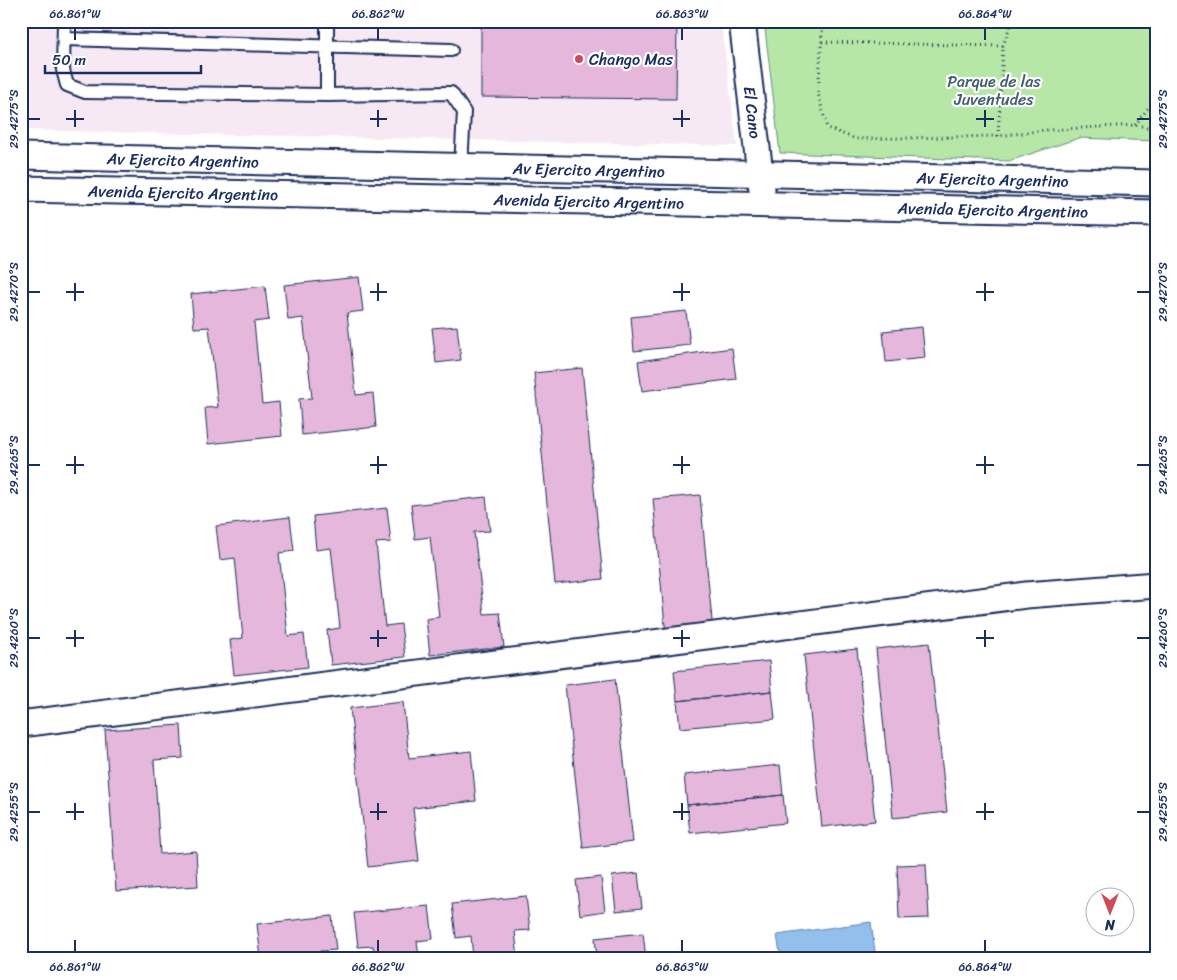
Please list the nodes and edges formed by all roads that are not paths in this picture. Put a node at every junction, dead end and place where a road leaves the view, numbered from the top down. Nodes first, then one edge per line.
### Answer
1 (64, 21) edge
2 (327, 21) edge
3 (742, 21) edge
4 (64, 39) junction
5 (327, 45) junction
6 (450, 50) dead end
7 (327, 95) junction
8 (21, 156) edge
9 (461, 166) junction
10 (760, 173) junction
11 (1156, 183) edge
12 (21, 189) edge
13 (764, 205) junction
14 (1156, 213) edge
15 (1156, 585) edge
16 (21, 724) edge

1 - 4 lane
2 - 5 lane
3 - 10 street, El Cano
4 - 5 lane
4 - 7 lane
5 - 6 lane
5 - 7 lane
7 - 9 lane
8 - 9 street, Av Ejercito Argentino
9 - 10 street, Av Ejercito Argentino
10 - 11 street, Av Ejercito Argentino
10 - 13 street, El Cano
12 - 13 street, Avenida Ejercito Argentino
13 - 14 street, Avenida Ejercito Argentino
15 - 16 street

